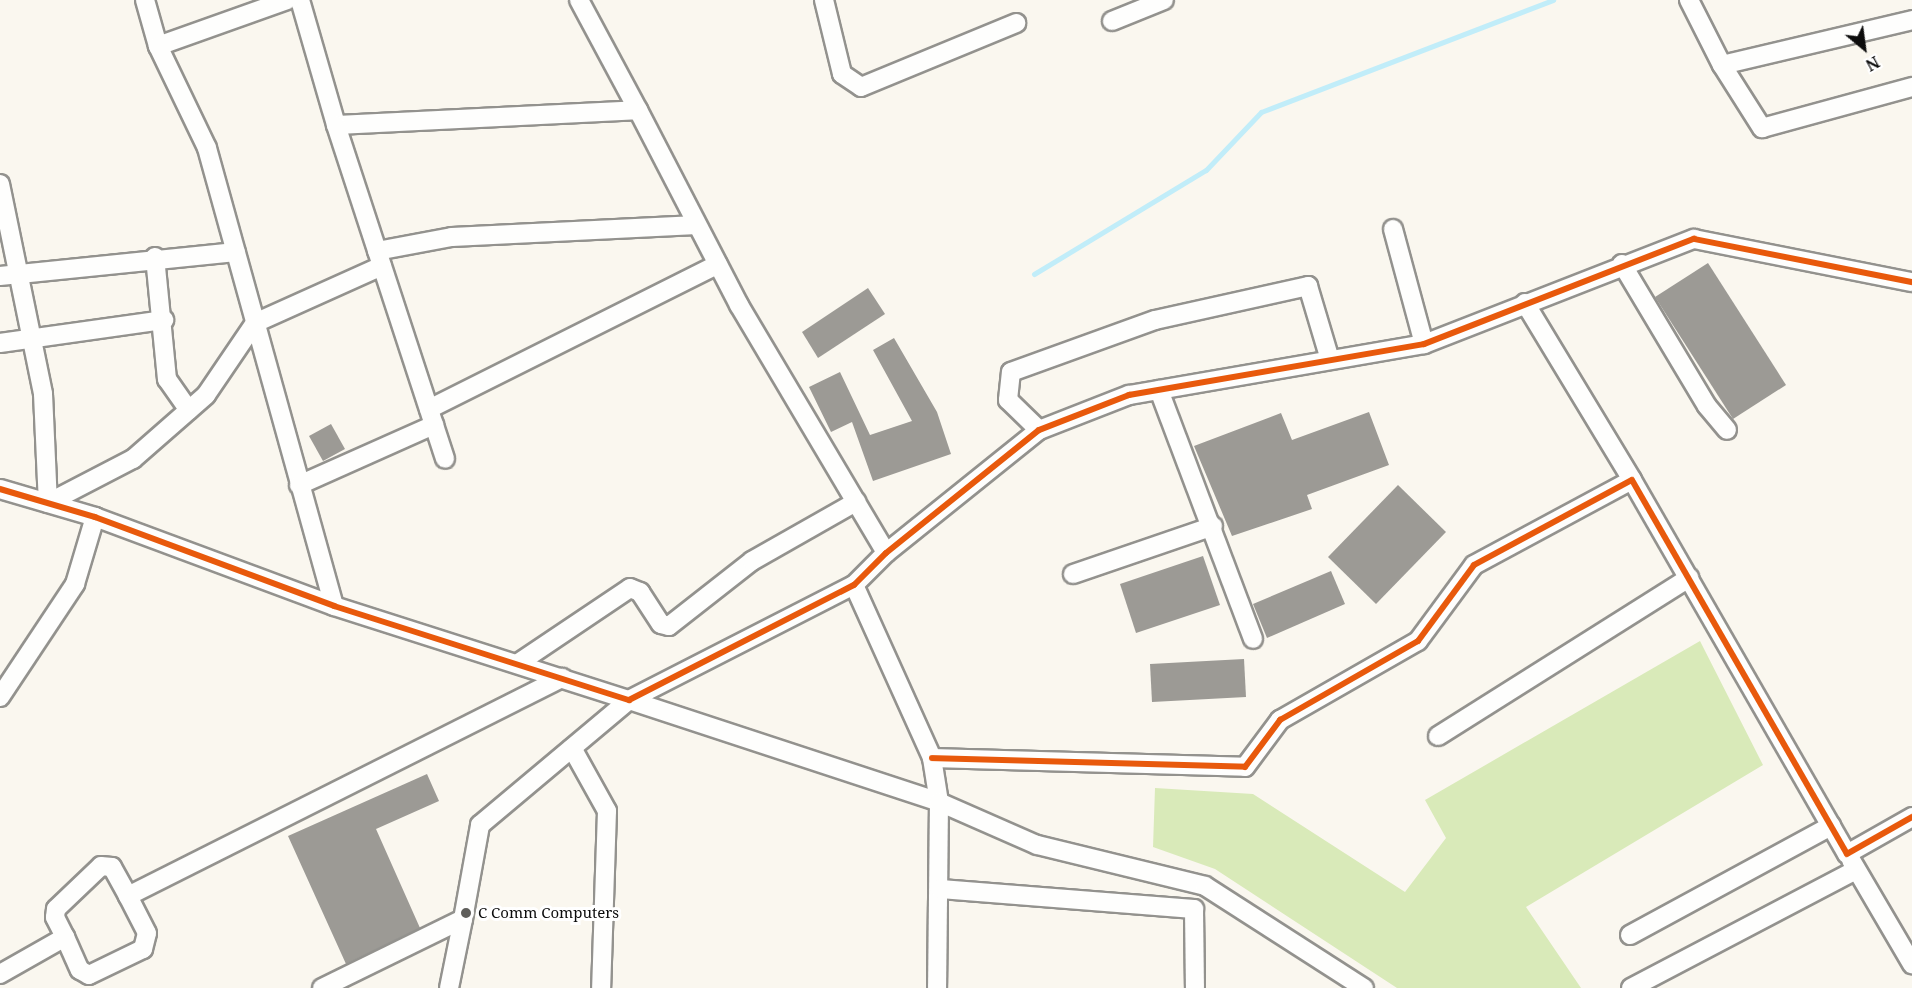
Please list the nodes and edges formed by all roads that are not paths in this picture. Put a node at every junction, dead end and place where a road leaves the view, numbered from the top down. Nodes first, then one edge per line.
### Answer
1 (145, 0) edge
2 (287, 0) edge
3 (300, 0) edge
4 (579, 0) edge
5 (824, 0) edge
6 (1164, 0) edge
7 (1689, 0) edge
8 (1912, 20) edge
9 (1112, 21) dead end
10 (1016, 23) dead end
11 (158, 46) junction
12 (1722, 65) junction
13 (1912, 87) edge
14 (638, 110) junction
15 (336, 125) junction
16 (0, 184) edge
17 (697, 225) junction
18 (1393, 230) dead end
19 (236, 252) junction
20 (155, 257) junction
21 (379, 258) junction
22 (718, 264) junction
23 (1622, 264) junction
24 (20, 273) junction
25 (0, 276) edge
26 (1912, 282) edge
27 (1525, 303) junction
28 (164, 320) junction
29 (255, 323) junction
30 (32, 339) junction
31 (0, 343) edge
32 (1424, 344) junction
33 (1330, 360) junction
34 (1159, 390) junction
35 (189, 410) junction
36 (431, 417) junction
37 (1039, 430) junction
38 (1727, 430) dead end
39 (445, 459) dead end
40 (1632, 480) junction
41 (300, 485) junction
42 (0, 489) edge
43 (856, 502) junction
44 (48, 503) junction
45 (94, 518) junction
46 (1213, 526) junction
47 (886, 552) junction
48 (1073, 574) dead end
49 (1689, 578) junction
50 (854, 585) junction
51 (334, 606) junction
52 (1253, 639) dead end
53 (517, 664) junction
54 (562, 678) junction
55 (0, 697) edge
56 (629, 700) junction
57 (1438, 736) dead end
58 (572, 748) junction
59 (932, 758) junction
60 (939, 802) junction
61 (1912, 817) edge
62 (1831, 826) junction
63 (1847, 854) junction
64 (1856, 870) junction
65 (940, 889) junction
66 (128, 896) junction
67 (463, 919) junction
68 (1630, 934) dead end
69 (65, 937) junction
70 (1912, 964) edge
71 (0, 974) edge
72 (322, 988) edge
73 (448, 988) edge
74 (601, 988) edge
75 (938, 988) edge
76 (1195, 988) edge
77 (1364, 988) edge
78 (1631, 988) edge

1 - 11 street
2 - 11 street
3 - 15 street
4 - 14 street
5 - 10 street
6 - 9 street
7 - 12 street
8 - 12 street
11 - 19 street
12 - 13 street
14 - 15 street
14 - 17 street
15 - 21 street
16 - 24 street
17 - 21 street
17 - 22 street
18 - 32 street
19 - 20 street
19 - 29 street
20 - 24 street
20 - 28 street
21 - 29 street
21 - 36 street
22 - 36 street
22 - 43 street
23 - 26 street
23 - 27 street
23 - 38 street
24 - 25 street
24 - 30 street
27 - 32 street
27 - 40 street
28 - 30 street
28 - 35 street
29 - 35 street
29 - 41 street
30 - 31 street
30 - 44 street
32 - 33 street
33 - 34 street
33 - 37 street
34 - 37 street
34 - 46 street
35 - 44 street
36 - 39 street
36 - 41 street
37 - 47 street
40 - 49 street
40 - 59 street
41 - 51 street
42 - 44 street
43 - 47 street
43 - 53 street
44 - 45 street
45 - 51 street
45 - 55 street
46 - 48 street
46 - 52 street
47 - 50 street
49 - 57 street
49 - 62 street
50 - 56 street
50 - 59 street
51 - 53 street
53 - 54 street
54 - 56 street
54 - 66 street
56 - 58 street
56 - 60 street
58 - 67 street
58 - 74 street
59 - 60 street
60 - 65 street
60 - 77 street
61 - 63 street
62 - 63 street
62 - 68 street
63 - 64 street
64 - 70 street
64 - 78 street
65 - 75 street
65 - 76 street
66 - 69 street
66 - 69 street
67 - 72 street
67 - 73 street
69 - 71 street

